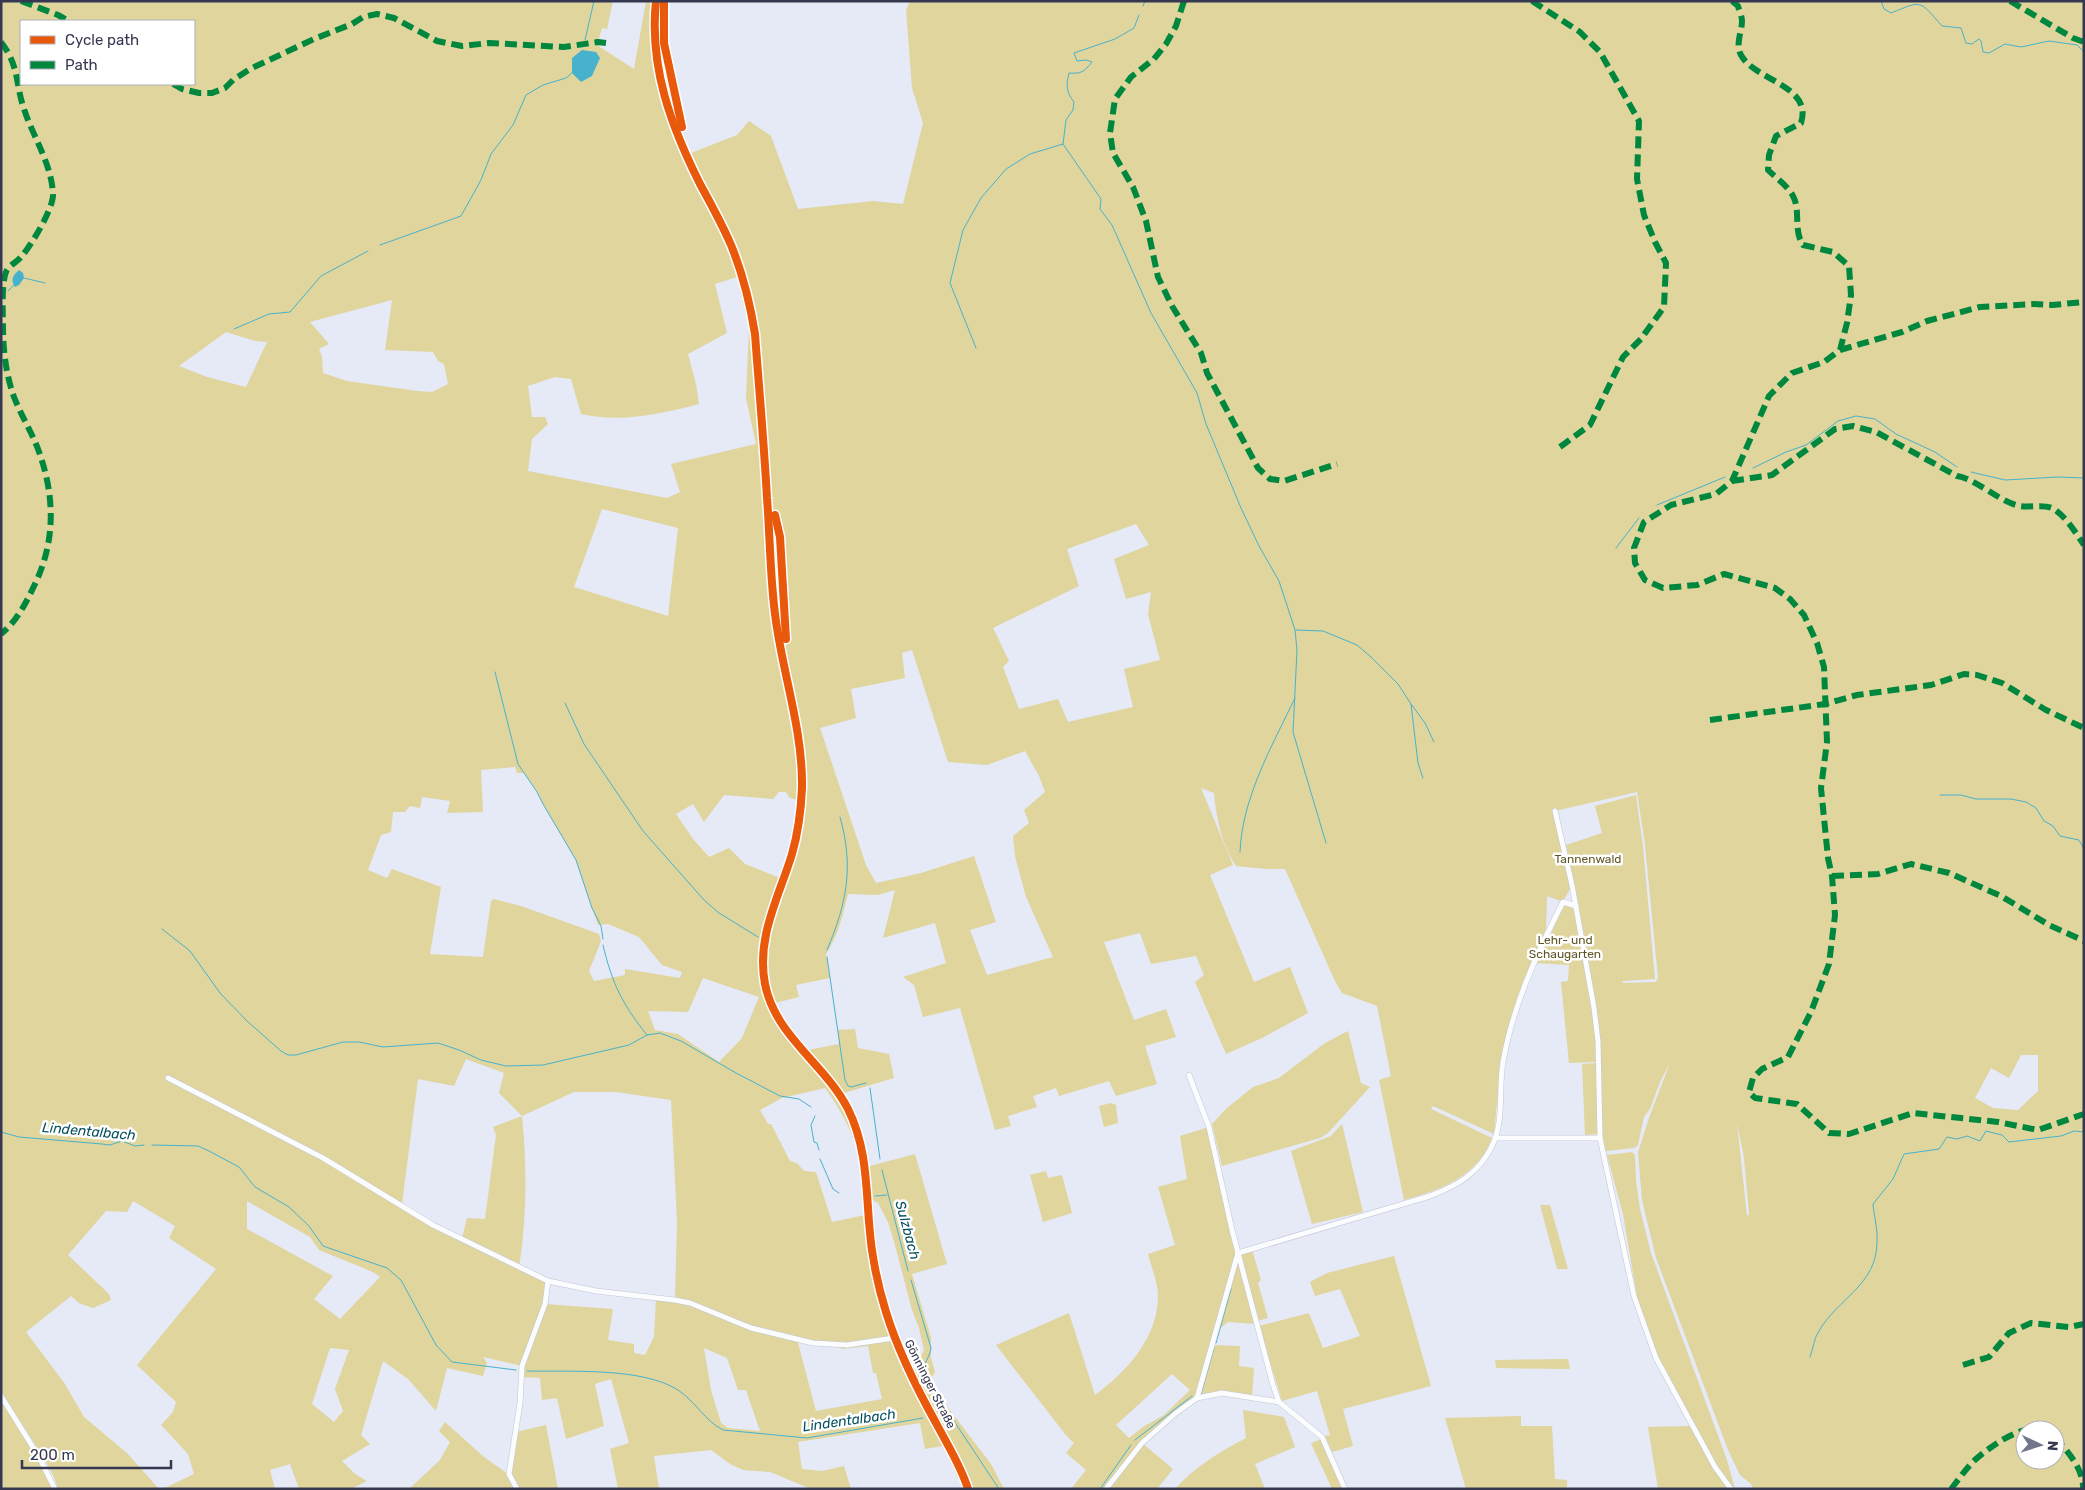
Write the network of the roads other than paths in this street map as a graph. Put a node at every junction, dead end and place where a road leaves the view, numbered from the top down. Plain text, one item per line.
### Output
1 (656, 1) edge
2 (1555, 811) dead end
3 (1576, 906) junction
4 (1189, 1075) dead end
5 (168, 1078) dead end
6 (1496, 1138) junction
7 (1600, 1138) junction
8 (1238, 1253) junction
9 (548, 1281) junction
10 (894, 1338) junction
11 (1, 1396) edge
12 (1197, 1398) junction
13 (1279, 1402) junction
14 (55, 1489) edge
15 (517, 1489) edge
16 (968, 1489) edge
17 (1106, 1489) edge
18 (1345, 1489) edge
19 (1731, 1489) edge

1 - 10 street, Gönninger Straße
2 - 3 street
3 - 6 street
3 - 7 street
4 - 8 street
5 - 9 street
6 - 7 street
6 - 8 street
7 - 19 street
8 - 12 street
8 - 13 street
9 - 10 street
9 - 15 street
10 - 16 street, Gönninger Straße
11 - 14 street
12 - 13 street
12 - 17 street
13 - 18 street

